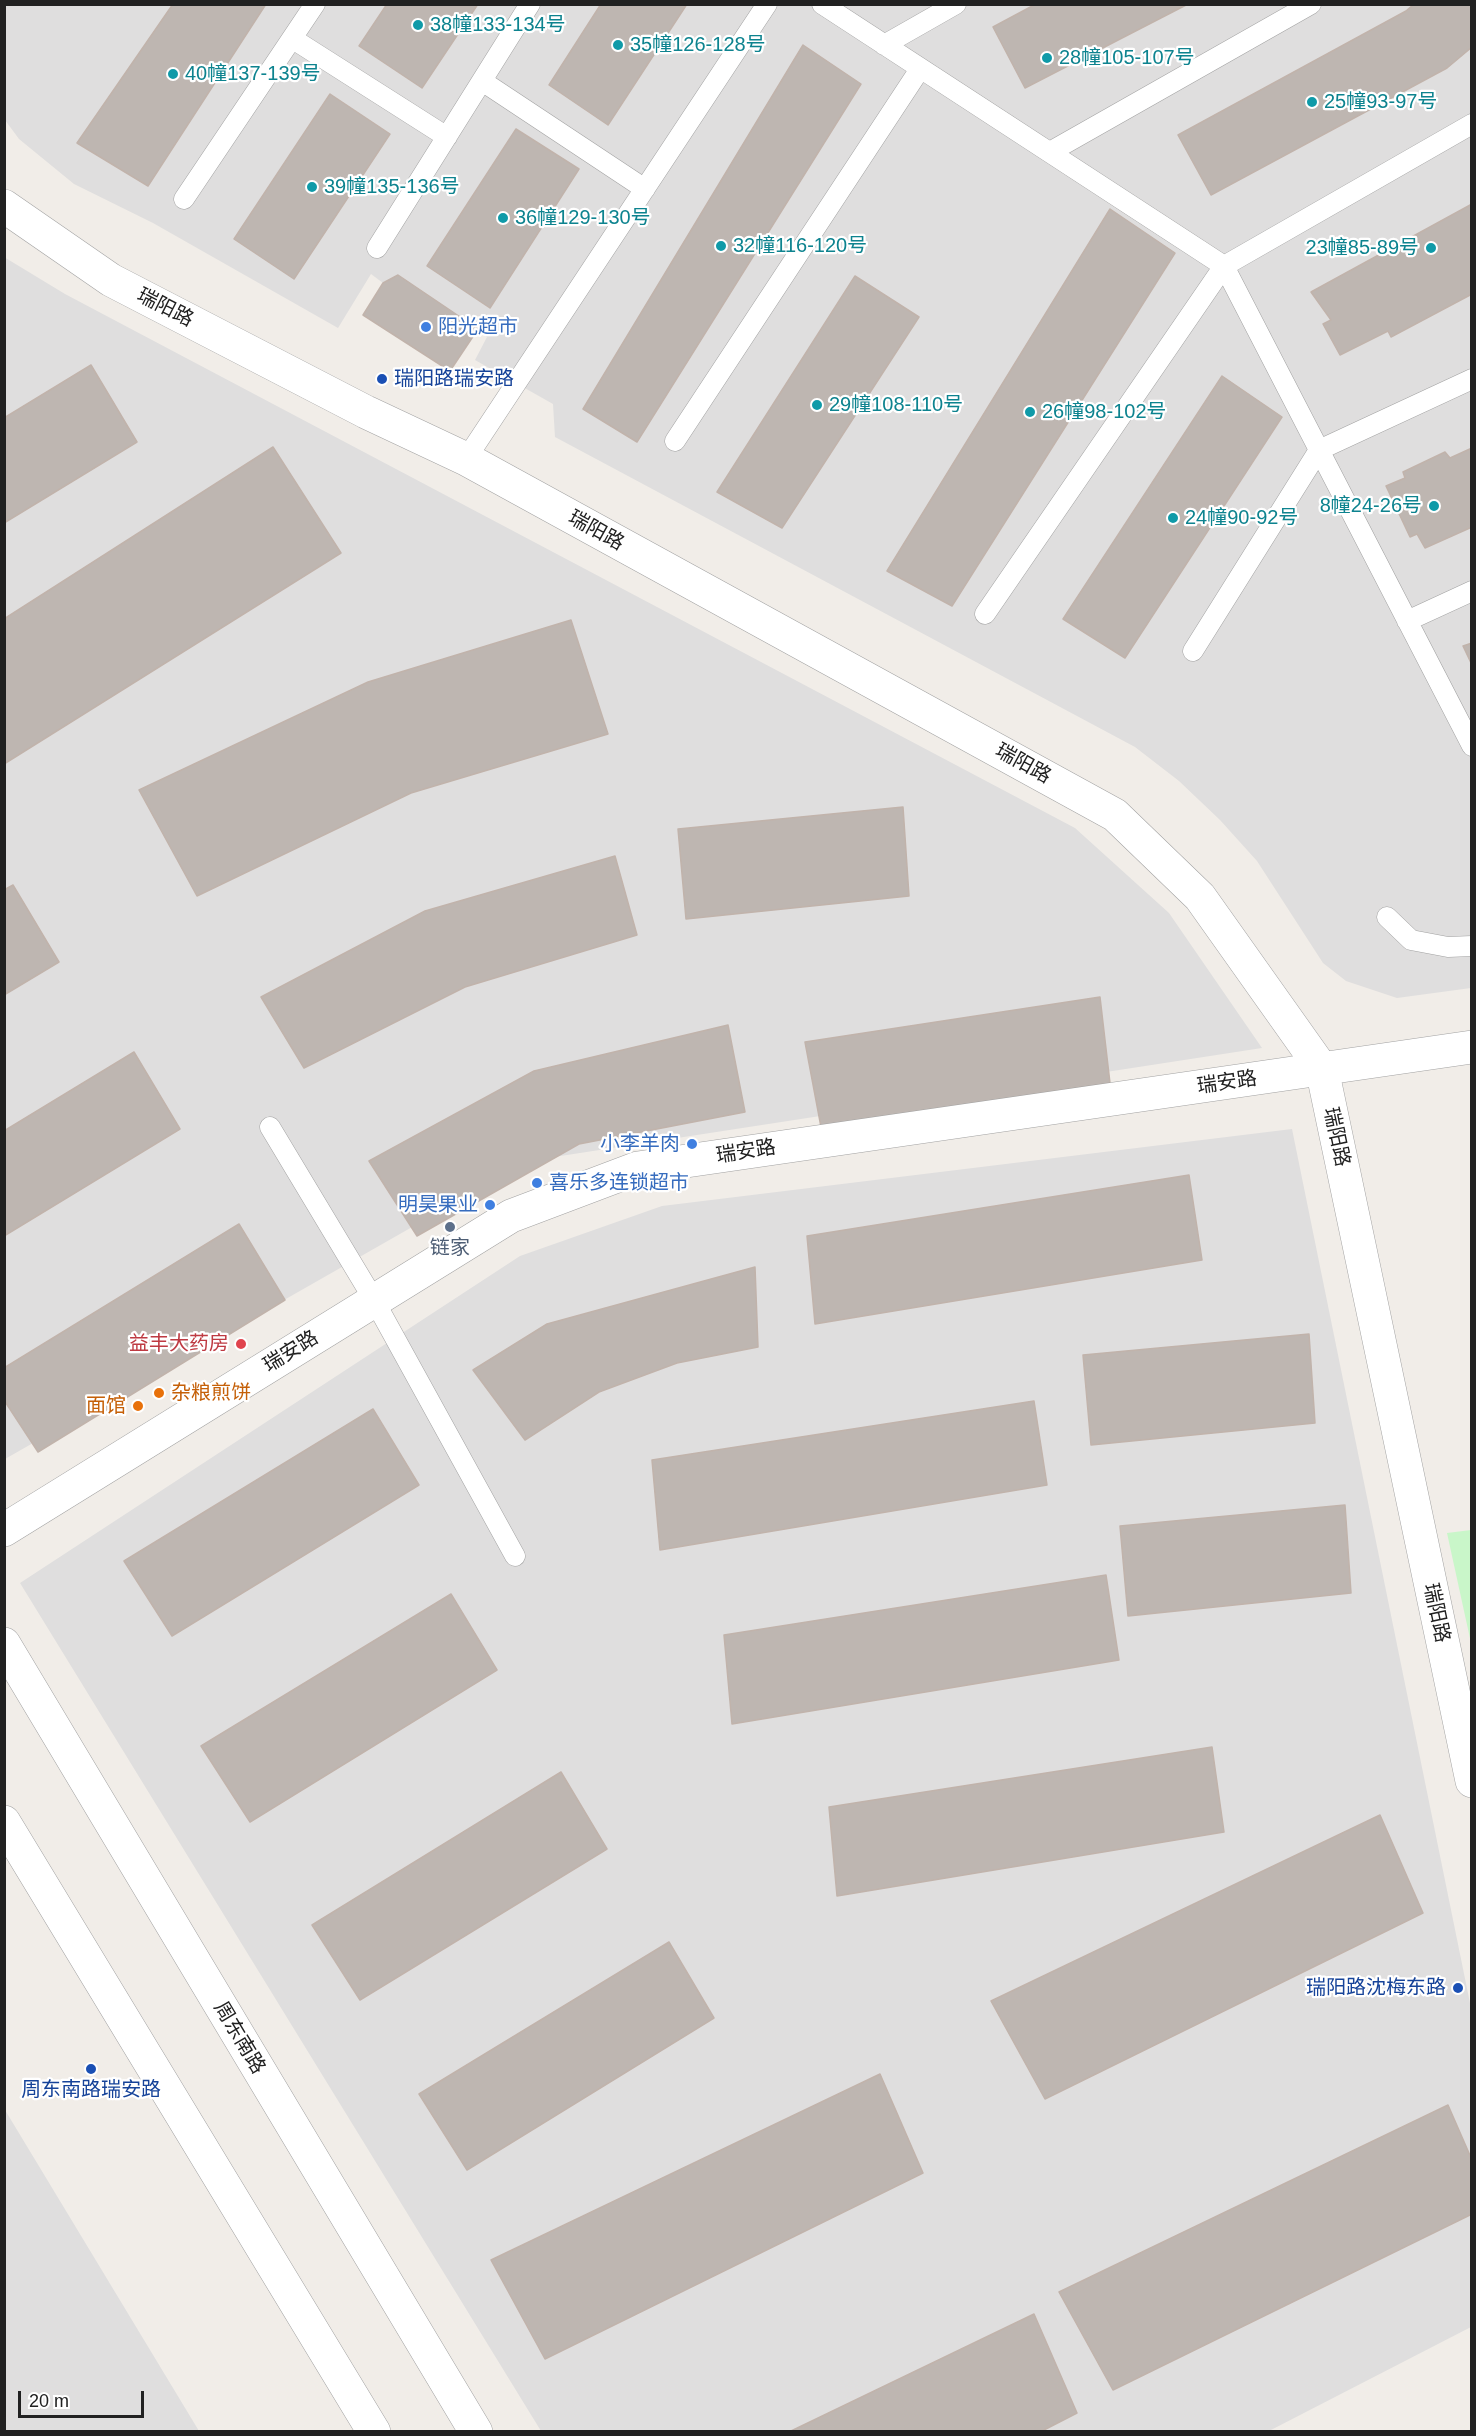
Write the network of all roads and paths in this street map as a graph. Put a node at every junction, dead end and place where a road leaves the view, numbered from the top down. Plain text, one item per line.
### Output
1 (315, 4) edge
2 (530, 4) edge
3 (767, 4) edge
4 (822, 4) edge
5 (956, 4) edge
6 (1311, 4) edge
7 (293, 39) junction
8 (884, 45) junction
9 (920, 69) junction
10 (482, 81) junction
11 (1472, 124) edge
12 (447, 137) junction
13 (1050, 152) junction
14 (645, 189) junction
15 (184, 199) dead end
16 (4, 206) edge
17 (377, 248) dead end
18 (1224, 266) junction
19 (1472, 379) edge
20 (675, 441) dead end
21 (1319, 450) junction
22 (466, 459) junction
23 (1472, 591) edge
24 (985, 614) dead end
25 (1407, 621) junction
26 (1193, 651) dead end
27 (1472, 746) edge
28 (1387, 917) dead end
29 (1472, 946) edge
30 (1472, 1047) edge
31 (1322, 1070) junction
32 (270, 1128) dead end
33 (374, 1300) junction
34 (4, 1530) edge
35 (515, 1556) dead end
36 (4, 1644) edge
37 (1472, 1781) edge
38 (4, 1822) edge
39 (374, 2432) edge
40 (476, 2432) edge

1 - 7 lane
2 - 10 lane
3 - 14 lane
4 - 8 lane
5 - 8 lane
6 - 13 lane
7 - 12 lane
7 - 15 lane
8 - 9 lane
9 - 13 lane
9 - 20 lane
10 - 12 lane
10 - 14 lane
11 - 18 lane
12 - 17 lane
13 - 18 lane
14 - 22 lane
16 - 22 street, 瑞阳路
18 - 21 lane
18 - 24 lane
19 - 21 lane
21 - 25 lane
21 - 26 lane
22 - 31 street, 瑞阳路
23 - 25 lane
25 - 27 lane
28 - 29 lane
30 - 31 street, 瑞安路
31 - 33 street, 瑞安路
31 - 37 street, 瑞阳路
32 - 33 lane
33 - 34 street, 瑞安路
33 - 35 lane
36 - 40 street, 周东南路
38 - 39 street

